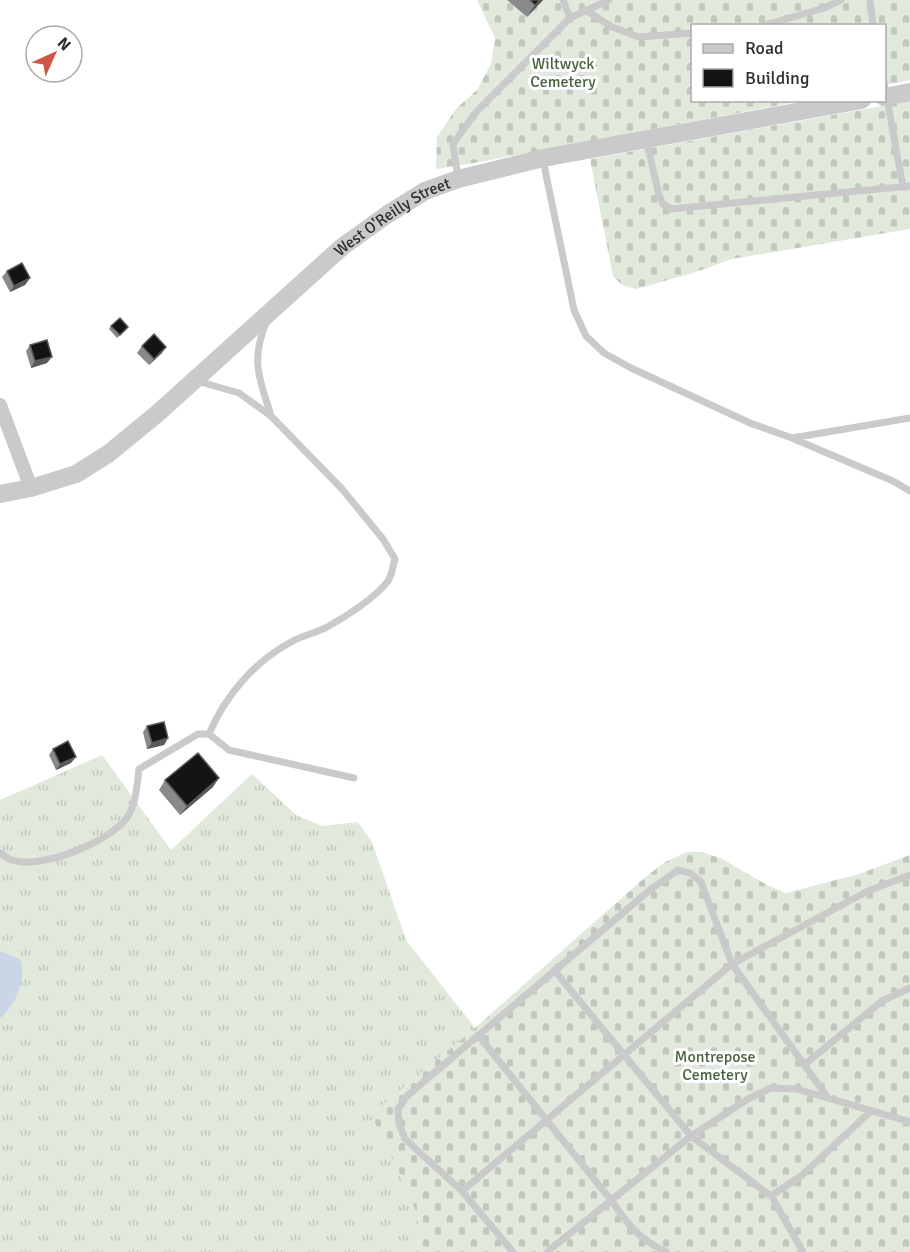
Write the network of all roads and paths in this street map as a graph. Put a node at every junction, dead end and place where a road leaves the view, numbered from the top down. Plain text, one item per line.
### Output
1 (563, 0) edge
2 (609, 0) edge
3 (841, 0) edge
4 (870, 0) edge
5 (587, 11) junction
6 (570, 18) junction
7 (769, 24) edge
8 (873, 24) edge
9 (691, 33) edge
10 (886, 91) edge
11 (910, 92) edge
12 (851, 102) edge
13 (646, 139) junction
14 (543, 158) junction
15 (458, 179) junction
16 (907, 186) edge
17 (272, 310) junction
18 (194, 380) junction
19 (0, 405) edge
20 (271, 416) junction
21 (910, 418) edge
22 (792, 438) junction
23 (31, 488) junction
24 (910, 491) edge
25 (0, 494) edge
26 (209, 734) junction
27 (354, 778) dead end
28 (0, 853) edge
29 (910, 875) edge
30 (732, 964) junction
31 (554, 970) junction
32 (910, 988) edge
33 (478, 1035) junction
34 (624, 1055) junction
35 (804, 1065) junction
36 (828, 1098) junction
37 (871, 1111) junction
38 (546, 1120) junction
39 (910, 1122) edge
40 (691, 1136) junction
41 (462, 1191) junction
42 (771, 1196) junction
43 (611, 1200) junction
44 (513, 1252) edge
45 (547, 1252) edge
46 (666, 1252) edge
47 (803, 1252) edge

1 - 6 lane
2 - 5 lane
3 - 7 lane
4 - 8 lane
5 - 6 lane
5 - 9 lane
6 - 15 lane
10 - 11 street
10 - 16 lane
12 - 13 street, West O'Reilly Street
13 - 14 street, West O'Reilly Street
13 - 16 lane
14 - 15 street, West O'Reilly Street
14 - 22 lane
15 - 17 street, West O'Reilly Street
17 - 18 street, West O'Reilly Street
17 - 20 lane
18 - 20 lane
18 - 23 street, West O'Reilly Street
19 - 23 street
20 - 26 lane
21 - 22 lane
22 - 24 lane
23 - 25 street, West O'Reilly Street
26 - 27 lane
26 - 28 lane
29 - 30 lane
30 - 31 lane
30 - 34 lane
30 - 35 lane
31 - 33 lane
31 - 34 lane
32 - 35 lane
33 - 38 lane
33 - 41 lane
34 - 38 lane
34 - 40 lane
35 - 36 lane
36 - 37 lane
36 - 40 lane
37 - 39 lane
37 - 42 lane
38 - 41 lane
38 - 43 lane
40 - 42 lane
40 - 43 lane
41 - 44 lane
42 - 47 lane
43 - 45 lane
43 - 46 lane

